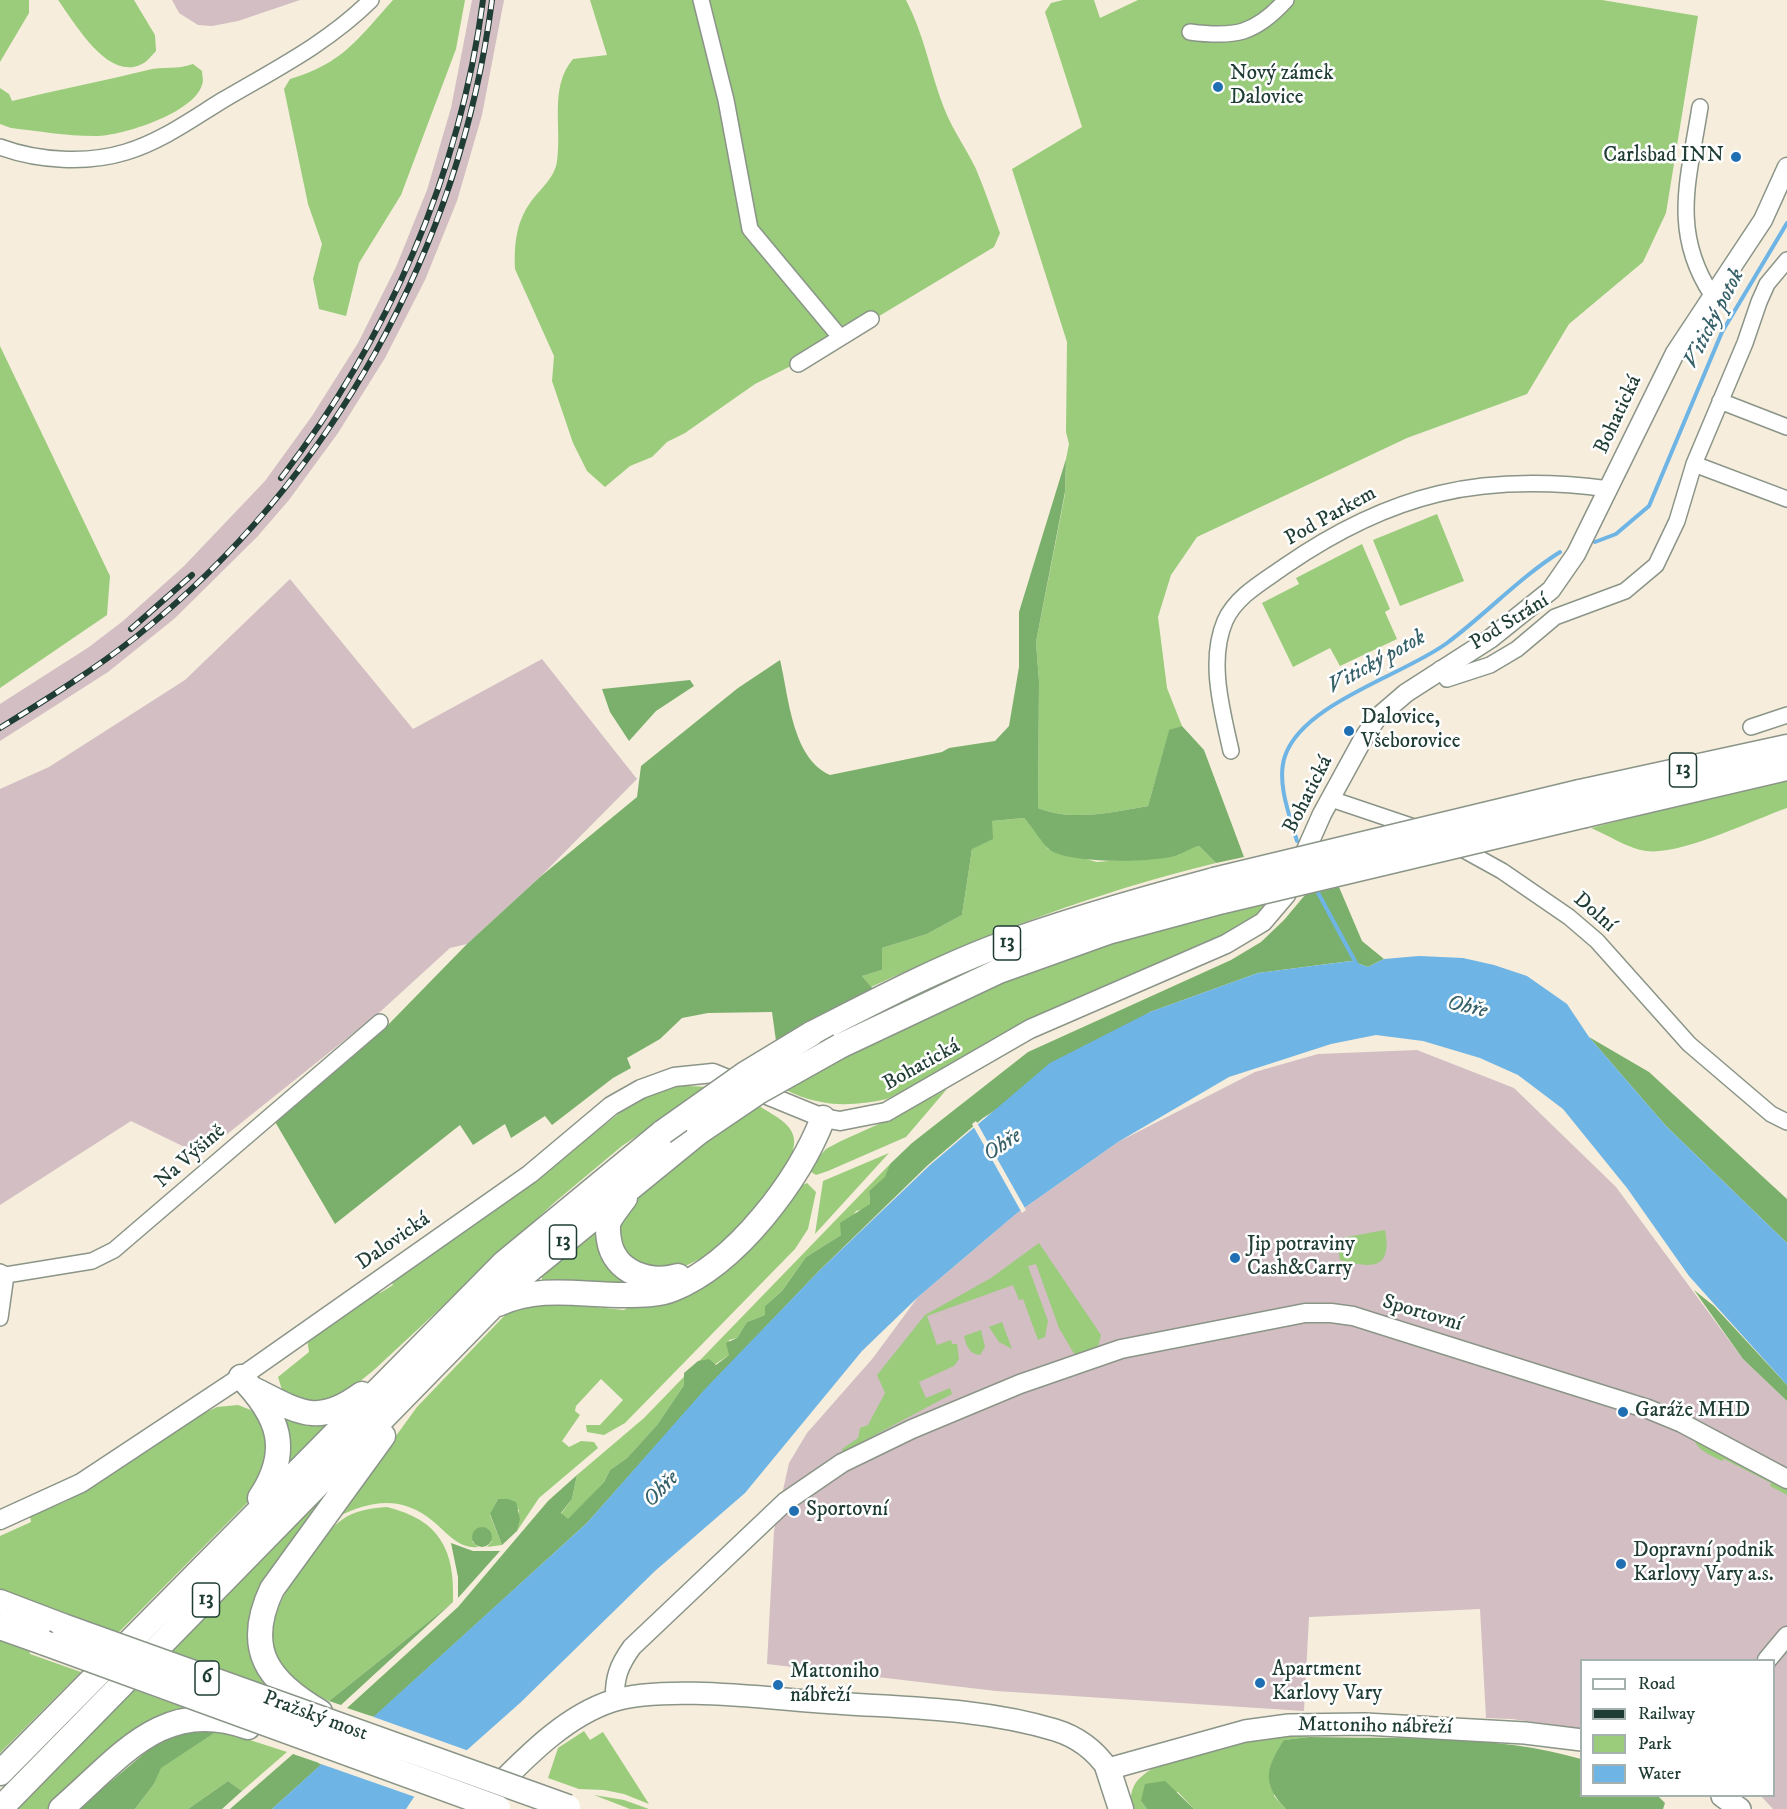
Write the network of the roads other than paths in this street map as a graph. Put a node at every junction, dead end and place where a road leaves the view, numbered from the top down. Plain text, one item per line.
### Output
1 (371, 0) edge
2 (701, 0) edge
3 (1286, 0) edge
4 (1190, 32) dead end
5 (1700, 107) dead end
6 (0, 147) edge
7 (1787, 167) edge
8 (1787, 260) edge
9 (1712, 296) junction
10 (871, 319) dead end
11 (840, 337) junction
12 (798, 364) dead end
13 (1720, 401) junction
14 (1787, 427) edge
15 (1694, 464) junction
16 (1609, 489) junction
17 (1787, 500) edge
18 (1443, 674) junction
19 (1787, 716) edge
20 (1751, 727) dead end
21 (1787, 747) edge
22 (1231, 751) dead end
23 (1787, 768) edge
24 (1331, 799) junction
25 (1583, 803) junction
26 (1218, 890) junction
27 (380, 1022) dead end
28 (823, 1118) junction
29 (1787, 1122) edge
30 (636, 1182) junction
31 (724, 1255) junction
32 (3, 1273) edge
33 (493, 1306) junction
34 (0, 1318) edge
35 (405, 1362) junction
36 (248, 1383) junction
37 (412, 1391) junction
38 (1787, 1479) edge
39 (0, 1520) edge
40 (231, 1538) junction
41 (0, 1602) edge
42 (0, 1607) edge
43 (63, 1626) junction
44 (0, 1627) edge
45 (1787, 1636) edge
46 (1768, 1659) edge
47 (615, 1700) junction
48 (352, 1730) junction
49 (33, 1739) junction
50 (1580, 1740) edge
51 (326, 1744) junction
52 (0, 1766) edge
53 (0, 1773) edge
54 (1111, 1776) junction
55 (1723, 1797) edge
56 (570, 1808) edge
57 (0, 1809) edge
58 (62, 1809) edge
59 (474, 1809) edge
60 (500, 1809) edge
61 (1108, 1809) edge
62 (1120, 1809) edge
63 (1740, 1809) edge

1 - 6 street
2 - 11 street
3 - 4 street
5 - 9 street
7 - 9 street, Bohatická
8 - 13 street, Pod Strání
9 - 16 street, Bohatická
10 - 11 street
11 - 12 street
13 - 14 street
13 - 15 street, Pod Strání
15 - 17 street
15 - 18 street, Pod Strání
16 - 18 street, Bohatická
16 - 22 street, Pod Parkem
18 - 24 street, Bohatická
19 - 20 street
21 - 25 highway, 13
23 - 25 highway, 13
24 - 28 street, Bohatická
24 - 29 street, Dolní
25 - 26 highway, 13, bridge
26 - 30 highway, 13, bridge
26 - 35 highway, 13, bridge
27 - 32 street, Na Výšině
28 - 31 highway
28 - 36 street, Dalovická
30 - 31 highway
30 - 33 highway, 13
31 - 33 highway
32 - 34 street, Na Výšině
33 - 37 highway, 13
35 - 36 highway
35 - 40 highway, 13
36 - 39 street, Dalovická
36 - 40 highway
37 - 48 highway, bridge
37 - 57 highway, 13
38 - 47 street, Sportovní
40 - 49 highway, 13
41 - 43 highway
42 - 43 highway, 6
43 - 48 highway, Pražský most / 6, bridge
44 - 51 highway, Pražský most / 6, bridge
45 - 46 street
47 - 54 main road
47 - 59 main road
48 - 56 highway, Pražský most / 6, bridge
49 - 52 highway
49 - 53 highway, 13
50 - 54 main road, Mattoniho nábřeží
51 - 58 highway, 6, bridge
51 - 60 highway, Pražský most / 6, bridge
54 - 61 highway
54 - 62 highway
55 - 63 main road

